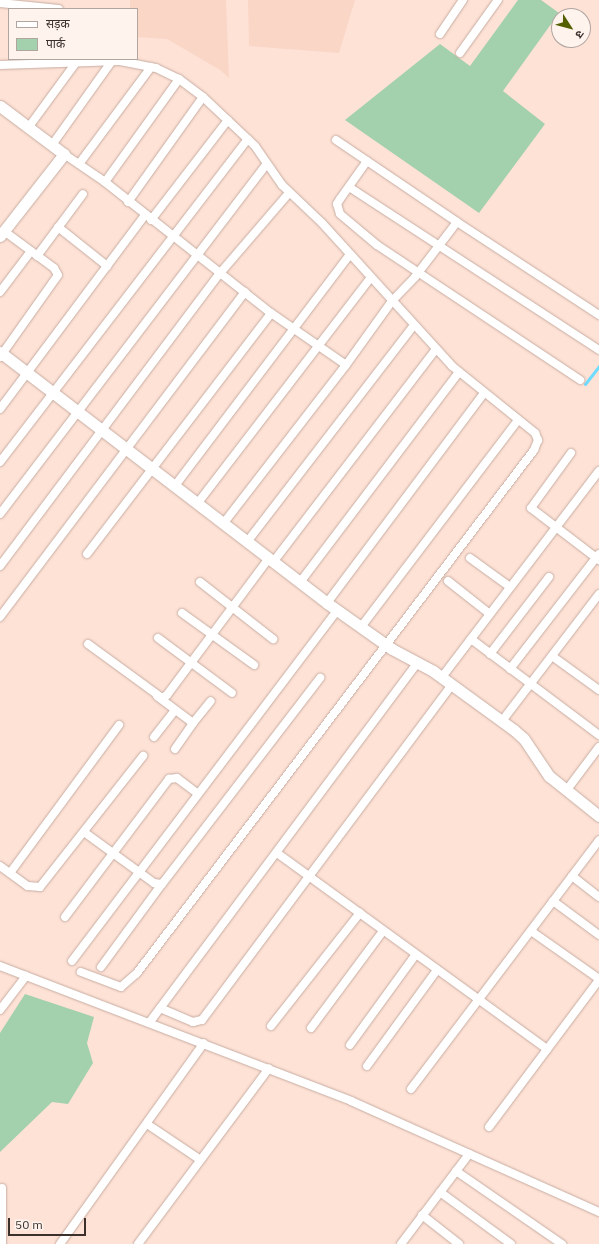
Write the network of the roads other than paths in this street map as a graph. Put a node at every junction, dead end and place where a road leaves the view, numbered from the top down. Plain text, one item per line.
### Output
1 (463, 0) edge
2 (498, 0) edge
3 (0, 3) edge
4 (49, 8) edge
5 (440, 34) dead end
6 (460, 53) dead end
7 (112, 61) junction
8 (77, 62) junction
9 (0, 65) edge
10 (151, 67) junction
11 (179, 79) junction
12 (203, 98) junction
13 (0, 106) edge
14 (228, 120) junction
15 (28, 128) junction
16 (248, 139) junction
17 (336, 140) dead end
18 (52, 145) junction
19 (64, 154) junction
20 (367, 161) junction
21 (79, 164) junction
22 (267, 164) junction
23 (105, 182) junction
24 (349, 187) junction
25 (289, 193) junction
26 (83, 194) dead end
27 (128, 202) junction
28 (148, 218) junction
29 (457, 222) junction
30 (58, 227) junction
31 (2, 234) edge
32 (172, 236) junction
33 (438, 247) junction
34 (34, 253) junction
35 (350, 254) junction
36 (198, 256) junction
37 (107, 266) junction
38 (221, 272) junction
39 (419, 272) junction
40 (371, 277) junction
41 (0, 292) edge
42 (245, 292) junction
43 (394, 299) junction
44 (271, 313) junction
45 (599, 315) edge
46 (414, 325) junction
47 (293, 329) junction
48 (319, 346) junction
49 (436, 349) junction
50 (599, 350) edge
51 (1, 354) edge
52 (346, 365) junction
53 (27, 372) junction
54 (459, 372) junction
55 (580, 380) dead end
56 (53, 392) junction
57 (484, 393) junction
58 (0, 409) edge
59 (77, 410) junction
60 (518, 420) junction
61 (102, 428) junction
62 (127, 449) junction
63 (571, 453) dead end
64 (0, 462) edge
65 (151, 468) junction
66 (599, 471) edge
67 (174, 487) junction
68 (197, 504) junction
69 (0, 514) edge
70 (223, 524) junction
71 (555, 528) junction
72 (247, 542) junction
73 (87, 554) dead end
74 (598, 557) edge
75 (470, 558) dead end
76 (271, 560) junction
77 (0, 566) edge
78 (549, 577) dead end
79 (301, 581) junction
80 (448, 581) dead end
81 (200, 582) dead end
82 (510, 587) junction
83 (599, 594) edge
84 (328, 603) junction
85 (232, 607) junction
86 (337, 610) junction
87 (182, 613) dead end
88 (490, 614) junction
89 (0, 617) edge
90 (361, 627) junction
91 (211, 636) junction
92 (158, 638) dead end
93 (273, 639) dead end
94 (471, 639) junction
95 (88, 644) dead end
96 (388, 646) junction
97 (490, 654) junction
98 (552, 656) junction
99 (418, 662) junction
100 (191, 663) junction
101 (254, 665) dead end
102 (510, 669) junction
103 (442, 677) junction
104 (320, 678) dead end
105 (452, 685) junction
106 (530, 685) junction
107 (599, 690) edge
108 (232, 693) dead end
109 (156, 696) junction
110 (211, 701) dead end
111 (175, 710) junction
112 (502, 721) junction
113 (193, 724) junction
114 (119, 725) dead end
115 (599, 735) edge
116 (154, 737) dead end
117 (599, 747) edge
118 (175, 748) dead end
119 (143, 756) dead end
120 (566, 791) junction
121 (198, 794) junction
122 (599, 816) edge
123 (84, 832) junction
124 (599, 840) edge
125 (113, 853) junction
126 (277, 853) junction
127 (0, 866) edge
128 (139, 872) junction
129 (10, 873) junction
130 (572, 876) junction
131 (310, 877) junction
132 (162, 884) junction
133 (599, 897) edge
134 (553, 901) junction
135 (360, 914) junction
136 (65, 917) dead end
137 (383, 931) junction
138 (531, 931) junction
139 (599, 935) edge
140 (416, 954) junction
141 (72, 961) dead end
142 (0, 966) edge
143 (102, 967) dead end
144 (437, 970) junction
145 (81, 972) dead end
146 (26, 976) junction
147 (599, 979) edge
148 (479, 1000) junction
149 (0, 1010) edge
150 (155, 1015) junction
151 (271, 1026) dead end
152 (311, 1028) dead end
153 (204, 1043) junction
154 (350, 1045) dead end
155 (547, 1049) junction
156 (367, 1066) dead end
157 (269, 1068) junction
158 (411, 1089) dead end
159 (148, 1124) junction
160 (490, 1126) dead end
161 (469, 1154) junction
162 (199, 1159) junction
163 (456, 1171) junction
164 (2, 1188) dead end
165 (440, 1192) junction
166 (599, 1212) edge
167 (422, 1216) junction
168 (2, 1244) edge
169 (60, 1244) edge
170 (138, 1244) edge
171 (401, 1244) edge
172 (459, 1244) edge
173 (511, 1244) edge
174 (562, 1244) edge

1 - 5 street
2 - 6 street
3 - 4 street
7 - 8 street
7 - 10 street
7 - 18 street
8 - 9 street
8 - 15 street
10 - 11 street
10 - 21 street
11 - 12 street
11 - 23 street
12 - 14 street
12 - 27 street
13 - 15 street
14 - 16 street
14 - 28 street
15 - 18 street
16 - 22 street
16 - 32 street
17 - 20 street
18 - 19 street
19 - 21 street
19 - 31 street
20 - 24 street
20 - 29 street
21 - 23 street
22 - 25 street
22 - 36 street
23 - 27 street
24 - 33 street
24 - 39 street
25 - 35 street
25 - 38 street
26 - 30 street
27 - 28 street
28 - 32 street
28 - 37 street
29 - 33 street
29 - 45 street
30 - 34 street
30 - 37 street
31 - 34 street
32 - 36 street
32 - 56 street
33 - 39 street
33 - 50 street
34 - 41 street
34 - 51 street
35 - 40 street
35 - 47 street
36 - 38 street
36 - 59 street
37 - 53 street
38 - 42 street
38 - 61 street
39 - 43 street
39 - 55 street
40 - 43 street
40 - 48 street
42 - 44 street
42 - 62 street
43 - 46 street
43 - 52 street
44 - 47 street
44 - 65 street
46 - 49 street
46 - 72 street
47 - 48 street
47 - 67 street
48 - 52 street
48 - 68 street
49 - 54 street
49 - 76 street
51 - 53 street
52 - 70 street
53 - 56 street
53 - 58 street
54 - 57 street
54 - 79 street
56 - 59 street
56 - 64 street
57 - 60 street
57 - 84 street
59 - 61 street
59 - 69 street
60 - 90 street
60 - 96 street
61 - 62 street
61 - 77 street
62 - 65 street
62 - 89 street
63 - 71 street
65 - 67 street
65 - 73 street
66 - 71 street
67 - 68 street
68 - 70 street
70 - 72 street
71 - 74 street
71 - 82 street
72 - 76 street
74 - 102 street
75 - 82 street
76 - 79 street
76 - 85 street
78 - 97 street
79 - 84 street
80 - 88 street
81 - 85 street
82 - 88 street
83 - 98 street
84 - 86 street
85 - 91 street
85 - 93 street
86 - 90 street
86 - 121 street
87 - 91 street
88 - 94 street
90 - 96 street
91 - 100 street
91 - 101 street
92 - 100 street
94 - 97 street
94 - 103 street
95 - 109 street
96 - 99 street
96 - 145 street
97 - 102 street
98 - 106 street
98 - 107 street
99 - 103 street
99 - 126 street
100 - 108 street
100 - 109 street
102 - 106 street
103 - 105 street
104 - 132 street
105 - 112 street
105 - 131 street
106 - 112 street
106 - 115 street
109 - 111 street
110 - 113 street
111 - 113 street
111 - 116 street
112 - 120 street
113 - 118 street
114 - 129 street
117 - 120 street
119 - 123 street
120 - 122 street
121 - 125 street
121 - 128 street
123 - 125 street
123 - 129 street
124 - 130 street
125 - 128 street
125 - 136 street
126 - 131 street
126 - 150 street
127 - 129 street
128 - 132 street
128 - 141 street
130 - 133 street
130 - 134 street
131 - 135 street
131 - 150 street
132 - 143 street
134 - 138 street
134 - 139 street
135 - 137 street
135 - 151 street
137 - 140 street
137 - 152 street
138 - 147 street
138 - 148 street
140 - 144 street
140 - 154 street
142 - 146 street
144 - 148 street
144 - 156 street
146 - 149 street
146 - 150 street
147 - 155 street
148 - 155 street
148 - 158 street
150 - 153 street
153 - 157 street
153 - 159 street
155 - 160 street
157 - 161 street
157 - 162 street
159 - 162 street
159 - 169 street
161 - 163 street
161 - 166 street
162 - 170 street
163 - 165 street
163 - 174 street
164 - 168 street
165 - 167 street
165 - 173 street
167 - 171 street
167 - 172 street

